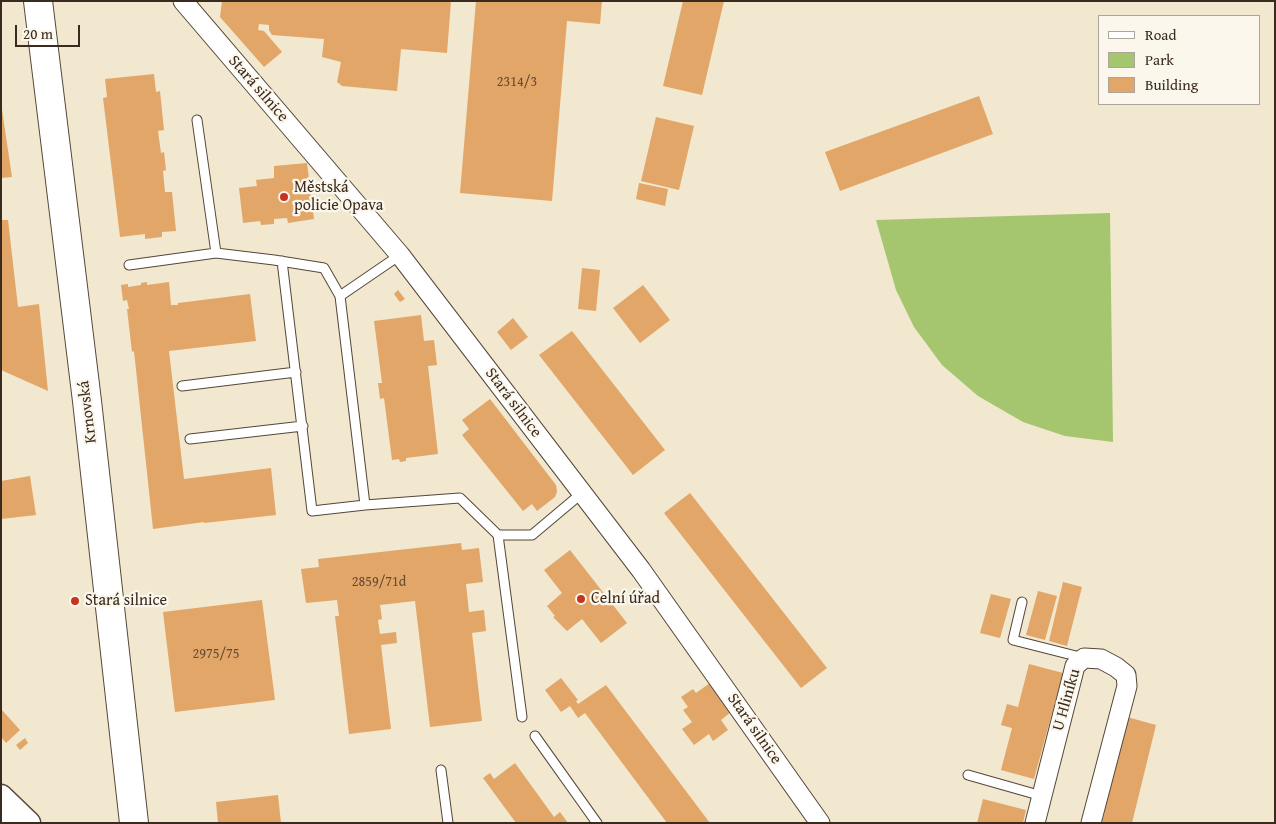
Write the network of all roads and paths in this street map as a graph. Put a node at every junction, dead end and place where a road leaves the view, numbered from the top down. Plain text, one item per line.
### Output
1 (38, 1) edge
2 (183, 1) edge
3 (197, 120) dead end
4 (216, 253) junction
5 (400, 255) junction
6 (282, 261) junction
7 (129, 265) dead end
8 (340, 296) junction
9 (296, 372) junction
10 (182, 386) dead end
11 (302, 426) junction
12 (190, 439) dead end
13 (582, 493) junction
14 (365, 505) junction
15 (498, 535) junction
16 (1022, 602) dead end
17 (1084, 658) junction
18 (522, 717) dead end
19 (535, 736) dead end
20 (441, 770) dead end
21 (968, 775) dead end
22 (1, 796) edge
23 (1042, 796) junction
24 (1, 820) edge
25 (4, 823) edge
26 (29, 823) edge
27 (134, 823) edge
28 (448, 823) edge
29 (597, 823) edge
30 (820, 823) edge
31 (1035, 823) edge
32 (1091, 823) edge

1 - 27 main road, Krnovská
2 - 5 street, Stará silnice
3 - 4 lane
4 - 6 lane
4 - 7 lane
5 - 8 lane
5 - 13 street, Stará silnice
6 - 8 lane
6 - 9 lane
8 - 14 lane
9 - 10 lane
9 - 11 lane
11 - 12 lane
11 - 14 lane
13 - 15 lane
13 - 30 street, Stará silnice
14 - 15 lane
15 - 18 lane
16 - 17 lane
17 - 23 street, U Hliníku
17 - 32 street, U Hliníku
19 - 29 lane
20 - 28 lane
21 - 23 lane
22 - 26 street
23 - 31 street, U Hliníku
24 - 25 street

